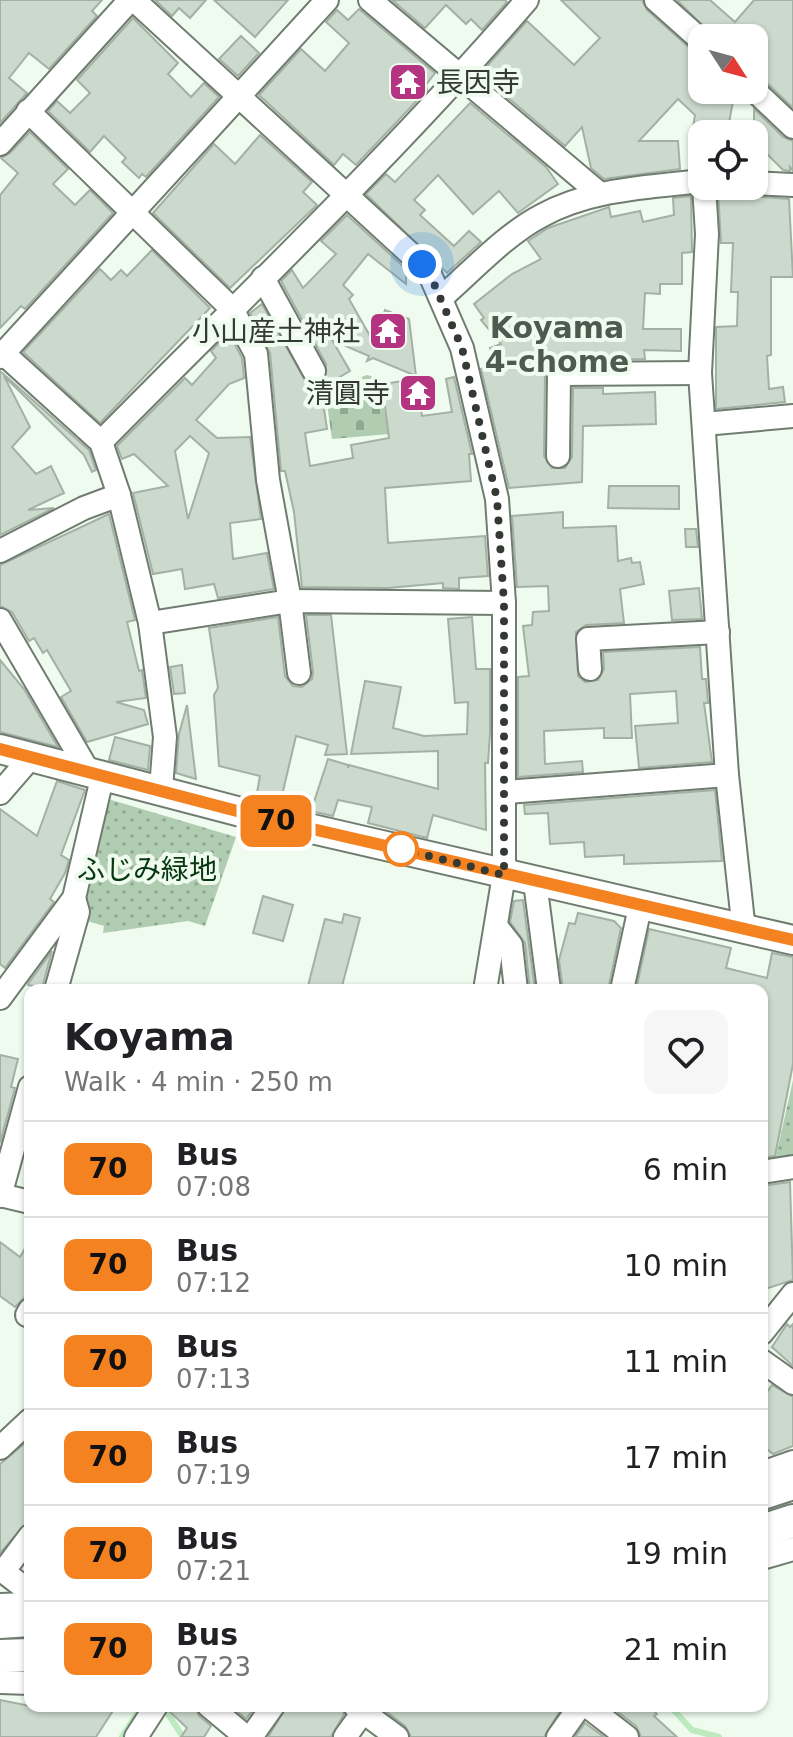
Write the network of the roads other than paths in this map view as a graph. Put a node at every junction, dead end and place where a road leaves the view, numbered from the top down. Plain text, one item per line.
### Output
1 (327, 0) edge
2 (370, 0) edge
3 (527, 0) edge
4 (656, 0) edge
5 (135, 1) edge
6 (688, 29) edge
7 (460, 78) junction
8 (238, 95) junction
9 (768, 103) edge
10 (28, 111) junction
11 (793, 127) edge
12 (0, 144) edge
13 (768, 184) edge
14 (688, 185) edge
15 (793, 185) edge
16 (600, 194) junction
17 (348, 195) junction
18 (704, 200) edge
19 (134, 213) junction
20 (263, 278) junction
21 (441, 298) junction
22 (232, 309) junction
23 (2, 355) edge
24 (314, 371) dead end
25 (700, 373) junction
26 (793, 416) edge
27 (704, 424) junction
28 (101, 442) junction
29 (558, 456) dead end
30 (119, 495) junction
31 (0, 551) edge
32 (290, 601) junction
33 (504, 603) junction
34 (0, 620) edge
35 (150, 623) junction
36 (718, 632) junction
37 (590, 669) dead end
38 (299, 673) dead end
39 (0, 749) edge
40 (32, 756) junction
41 (95, 771) junction
42 (727, 775) junction
43 (161, 789) junction
44 (506, 792) junction
45 (0, 793) edge
46 (504, 875) junction
47 (535, 882) junction
48 (74, 898) junction
49 (640, 907) junction
50 (496, 926) junction
51 (744, 931) junction
52 (793, 940) edge
53 (58, 984) edge
54 (486, 984) edge
55 (515, 984) edge
56 (548, 984) edge
57 (623, 984) edge
58 (0, 998) edge
59 (24, 1109) edge
60 (793, 1167) edge
61 (768, 1171) edge
62 (0, 1195) edge
63 (24, 1201) edge
64 (793, 1294) edge
65 (768, 1325) edge
66 (768, 1372) edge
67 (793, 1383) edge
68 (24, 1426) edge
69 (0, 1448) edge
70 (793, 1462) edge
71 (768, 1471) edge
72 (793, 1483) edge
73 (768, 1491) edge
74 (793, 1521) edge
75 (768, 1529) edge
76 (24, 1543) edge
77 (793, 1549) edge
78 (768, 1556) edge
79 (2, 1570) edge
80 (24, 1587) edge
81 (24, 1604) edge
82 (0, 1605) edge
83 (24, 1620) edge
84 (0, 1622) edge
85 (24, 1655) edge
86 (0, 1656) edge
87 (0, 1682) edge
88 (24, 1683) edge
89 (153, 1712) edge
90 (217, 1712) edge
91 (268, 1712) edge
92 (358, 1712) edge
93 (363, 1712) edge
94 (576, 1712) edge
95 (595, 1712) edge
96 (136, 1737) edge
97 (248, 1737) edge
98 (345, 1737) edge
99 (397, 1737) edge
100 (558, 1737) edge
101 (627, 1737) edge

1 - 8 street
2 - 7 street
3 - 7 street
4 - 6 street
5 - 8 street
5 - 10 street
7 - 16 street
7 - 17 street
8 - 17 street
8 - 19 street
9 - 11 street
10 - 12 street
10 - 19 street
13 - 15 street
14 - 16 street
16 - 21 street
17 - 20 street
17 - 21 street
18 - 25 street
19 - 22 street
19 - 23 street
20 - 22 street
20 - 24 street
21 - 33 street
22 - 28 street
22 - 32 street
23 - 28 street
25 - 27 street
25 - 29 street
26 - 27 street
27 - 36 street
28 - 30 street
30 - 31 street
30 - 35 street
32 - 33 street
32 - 35 street
32 - 38 street
33 - 44 street
34 - 41 street
35 - 43 street
36 - 37 street
36 - 42 street
39 - 40 main road
40 - 41 main road
40 - 45 street
41 - 43 main road
41 - 48 street
42 - 44 street
42 - 51 street
43 - 46 main road
44 - 46 street
46 - 47 main road
46 - 50 street
47 - 49 main road
47 - 56 street
48 - 53 street
48 - 58 street
49 - 51 main road
49 - 57 street
50 - 54 street
50 - 55 street
51 - 52 main road
59 - 62 street
60 - 61 street
62 - 63 street
64 - 65 street
66 - 67 street
68 - 69 street
70 - 71 street
72 - 73 highway
74 - 75 highway
76 - 79 street
77 - 78 street
79 - 80 street
81 - 82 street
83 - 84 highway
85 - 86 highway
87 - 88 street
89 - 96 street
90 - 97 street
91 - 97 street
92 - 98 street
93 - 99 street
94 - 100 street
95 - 101 street

